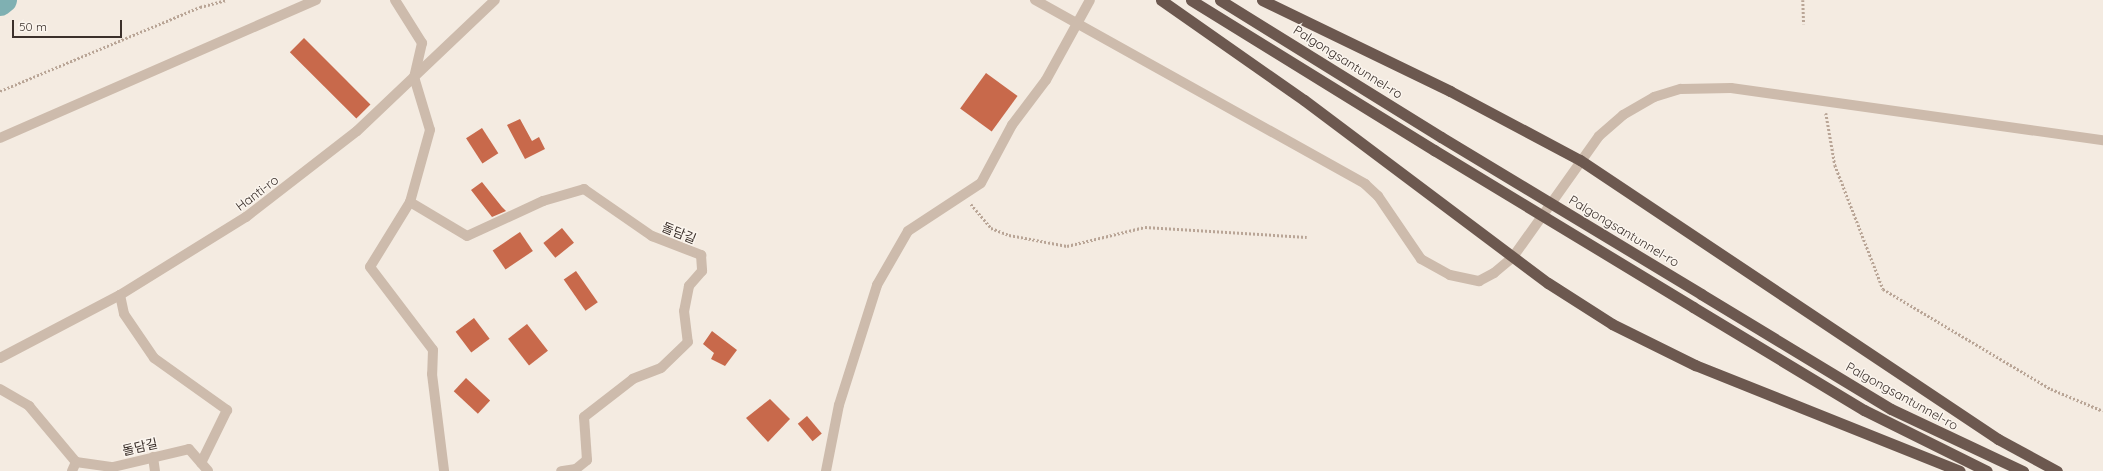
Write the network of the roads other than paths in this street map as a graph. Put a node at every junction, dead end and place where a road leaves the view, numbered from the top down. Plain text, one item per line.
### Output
1 (316, 0) edge
2 (395, 0) edge
3 (495, 0) edge
4 (1035, 0) edge
5 (1090, 0) edge
6 (1161, 0) edge
7 (1191, 0) edge
8 (1220, 0) edge
9 (1262, 0) edge
10 (1078, 23) junction
11 (414, 77) junction
12 (0, 138) edge
13 (2103, 140) edge
14 (1580, 160) junction
15 (410, 202) junction
16 (1513, 257) junction
17 (120, 295) junction
18 (0, 358) edge
19 (0, 389) edge
20 (153, 457) junction
21 (201, 463) junction
22 (74, 467) edge
23 (155, 471) edge
24 (208, 471) edge
25 (444, 471) edge
26 (560, 471) edge
27 (826, 471) edge
28 (1960, 471) edge
29 (1987, 471) edge
30 (2023, 471) edge
31 (2057, 471) edge

1 - 12 street
2 - 11 street
3 - 11 street, Hanti-ro
4 - 10 street
5 - 10 street
6 - 16 highway
7 - 29 highway, bridge
8 - 30 highway, Palgongsantunnel-ro, bridge
9 - 14 highway
10 - 16 street
10 - 27 street
11 - 15 street
11 - 17 street, Hanti-ro
13 - 14 street
14 - 16 street
14 - 31 highway
15 - 25 street
15 - 26 street, 돌담길
16 - 28 highway
17 - 18 street, Hanti-ro
17 - 21 street
19 - 22 street
20 - 21 street, 돌담길
20 - 22 street, 돌담길
20 - 23 street
21 - 24 street, 돌담길

